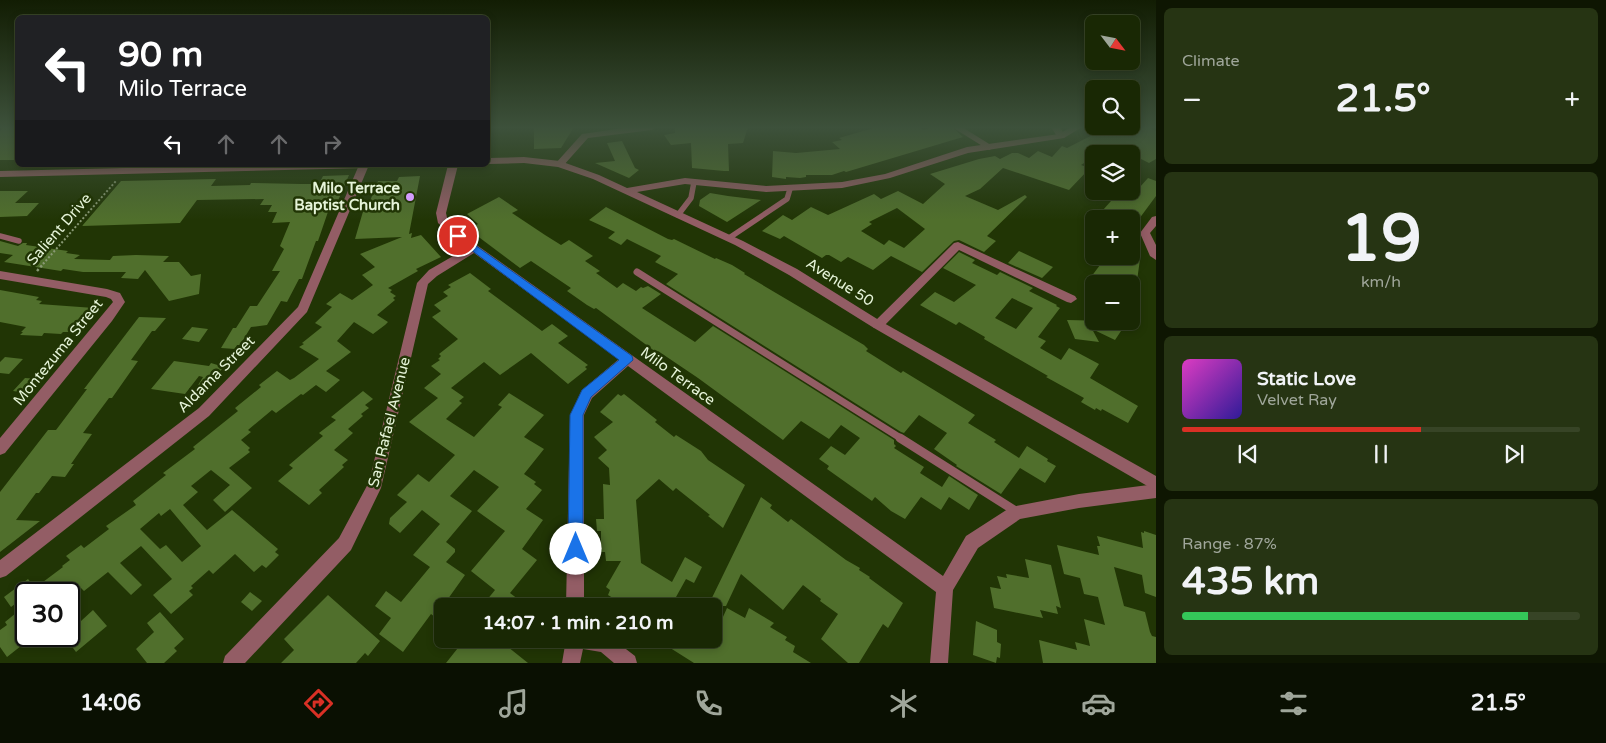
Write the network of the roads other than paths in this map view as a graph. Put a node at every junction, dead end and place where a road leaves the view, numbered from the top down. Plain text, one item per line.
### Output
1 (565, 158) edge
2 (941, 158) edge
3 (490, 161) edge
4 (560, 164) junction
5 (183, 167) edge
6 (364, 167) edge
7 (452, 167) edge
8 (0, 174) edge
9 (694, 182) junction
10 (790, 189) junction
11 (626, 191) junction
12 (678, 214) junction
13 (1156, 219) edge
14 (0, 236) edge
15 (729, 238) junction
16 (19, 241) dead end
17 (474, 248) junction
18 (1156, 256) edge
19 (637, 272) dead end
20 (0, 275) edge
21 (1072, 299) dead end
22 (878, 325) junction
23 (628, 360) junction
24 (0, 450) edge
25 (1156, 484) edge
26 (1156, 491) edge
27 (1017, 512) junction
28 (0, 570) edge
29 (945, 588) junction
30 (575, 598) edge
31 (575, 648) edge
32 (609, 648) edge
33 (232, 663) edge
34 (571, 663) edge
35 (628, 663) edge
36 (939, 663) edge

1 - 4 street
2 - 10 street
3 - 4 street, Avenue 50
4 - 11 street, Avenue 50
5 - 8 street
6 - 28 street, Aldama Street
7 - 17 street, Milo Terrace
9 - 10 street
9 - 11 street
9 - 12 lane
10 - 15 lane
11 - 12 street, Avenue 50
12 - 15 street, Avenue 50
13 - 18 street
14 - 16 lane
15 - 22 street, Avenue 50
17 - 23 street, Milo Terrace
17 - 33 street, San Rafael Avenue
19 - 27 lane
20 - 24 street, Montezuma Street
21 - 22 street
22 - 25 street, Avenue 50
23 - 29 street, Milo Terrace
23 - 30 street
26 - 27 street
27 - 29 street
29 - 36 street
31 - 34 street
32 - 35 street

